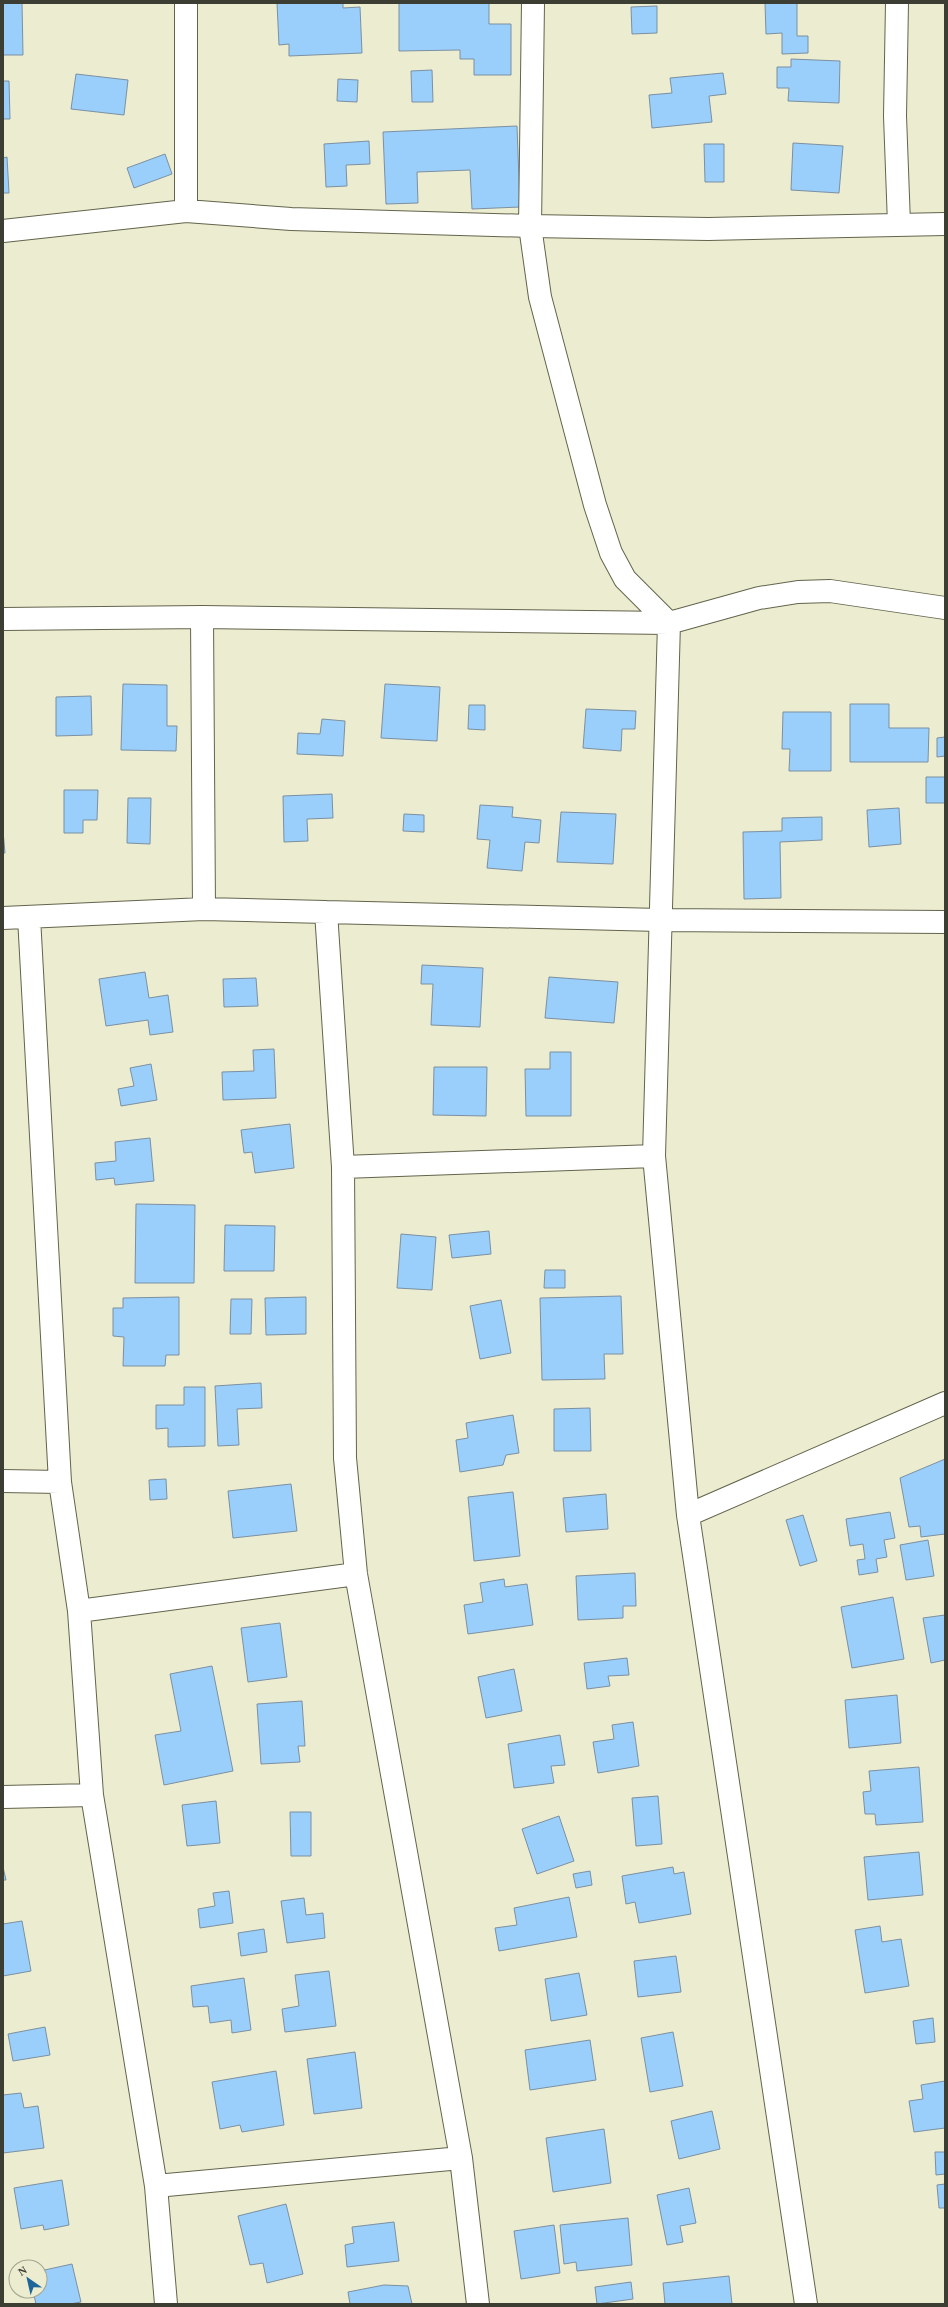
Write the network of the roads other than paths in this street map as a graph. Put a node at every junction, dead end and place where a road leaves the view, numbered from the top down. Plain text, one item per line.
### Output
1 (186, 3) edge
2 (533, 3) edge
3 (896, 3) edge
4 (186, 212) junction
5 (899, 224) junction
6 (945, 224) edge
7 (530, 226) junction
8 (3, 231) edge
9 (945, 608) edge
10 (202, 617) junction
11 (3, 619) edge
12 (669, 623) junction
13 (204, 909) junction
14 (326, 912) junction
15 (29, 917) junction
16 (3, 918) edge
17 (660, 920) junction
18 (945, 922) edge
19 (654, 1156) junction
20 (342, 1167) junction
21 (945, 1403) edge
22 (3, 1481) edge
23 (60, 1482) junction
24 (688, 1515) junction
25 (356, 1574) junction
26 (79, 1611) junction
27 (92, 1795) junction
28 (3, 1797) edge
29 (461, 2158) junction
30 (156, 2186) junction
31 (166, 2304) edge
32 (478, 2304) edge
33 (806, 2304) edge

1 - 4 street
2 - 7 street
3 - 5 street
4 - 7 street
4 - 8 street
5 - 6 street
5 - 7 street
7 - 12 street
9 - 12 street
10 - 11 street
10 - 12 street
10 - 13 street
12 - 17 street
13 - 14 street
13 - 15 street
14 - 17 street
14 - 20 street
15 - 16 street
15 - 23 street
17 - 18 street
17 - 19 street
19 - 20 street
19 - 24 street
20 - 25 street
21 - 24 street
22 - 23 street
23 - 26 street
24 - 33 street
25 - 26 street
25 - 29 street
26 - 27 street
27 - 28 street
27 - 30 street
29 - 30 street
29 - 32 street
30 - 31 street

